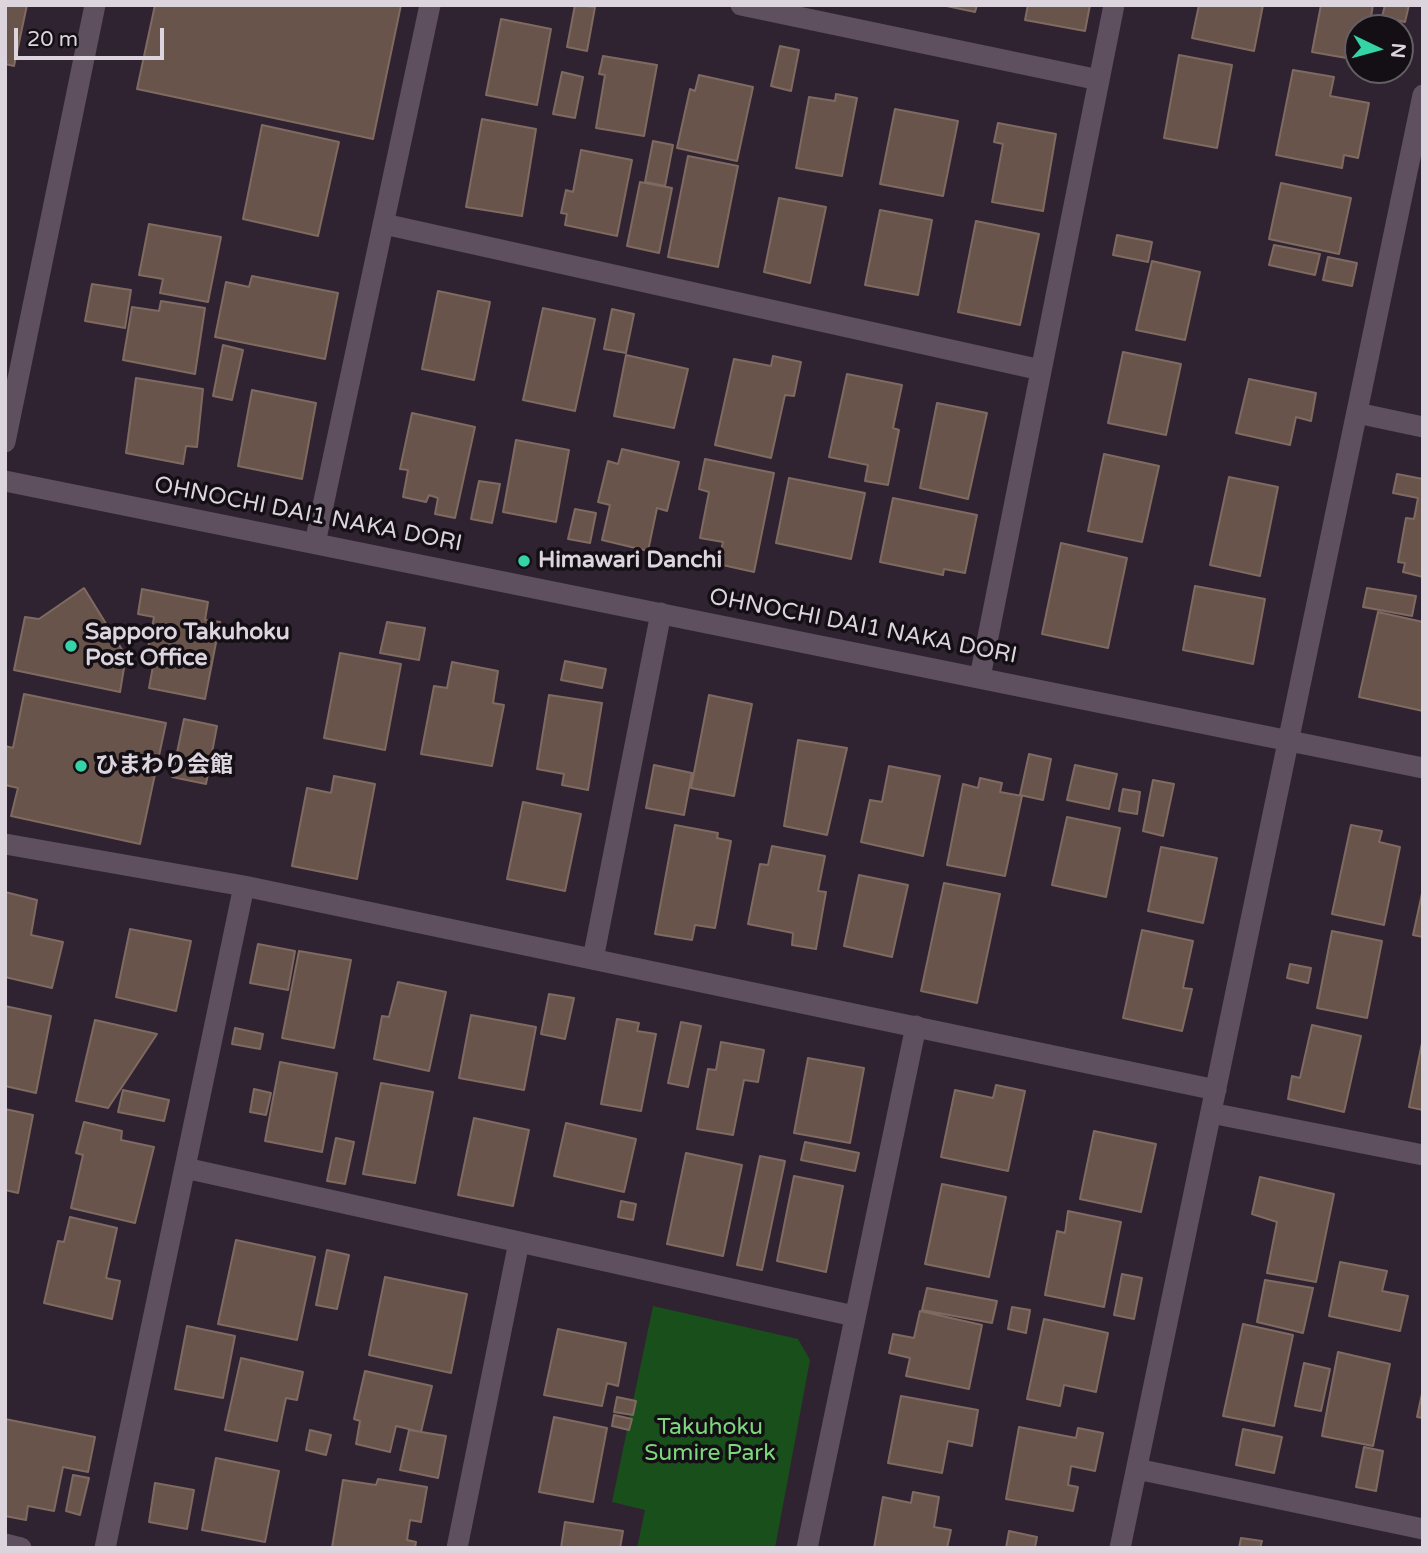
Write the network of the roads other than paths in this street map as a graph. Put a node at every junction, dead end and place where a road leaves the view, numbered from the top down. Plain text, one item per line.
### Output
1 (95, 5) edge
2 (430, 5) edge
3 (741, 5) edge
4 (1114, 5) edge
5 (1100, 80) junction
6 (1423, 94) edge
7 (1419, 131) edge
8 (384, 225) junction
9 (1041, 370) junction
10 (1357, 413) junction
11 (1423, 427) edge
12 (5, 442) edge
13 (5, 481) edge
14 (315, 543) junction
15 (662, 612) junction
16 (980, 677) junction
17 (1289, 740) junction
18 (1423, 768) edge
19 (5, 844) edge
20 (244, 887) junction
21 (593, 959) junction
22 (916, 1026) junction
23 (1216, 1090) junction
24 (1211, 1113) junction
25 (1423, 1155) edge
26 (186, 1168) junction
27 (519, 1242) junction
28 (854, 1316) junction
29 (1137, 1469) junction
30 (1423, 1529) edge
31 (5, 1544) edge
32 (21, 1548) edge
33 (105, 1548) edge
34 (457, 1548) edge
35 (807, 1548) edge
36 (1120, 1548) edge

1 - 12 street
2 - 8 street
3 - 5 street
4 - 5 street
5 - 9 street
6 - 7 street
7 - 10 street
8 - 9 street
8 - 14 street
9 - 16 street
10 - 11 street
10 - 17 street
13 - 14 street, OHNOCHI DAI1 NAKA DORI
14 - 15 street, OHNOCHI DAI1 NAKA DORI
15 - 16 street, OHNOCHI DAI1 NAKA DORI
15 - 21 street
16 - 17 street, OHNOCHI DAI1 NAKA DORI
17 - 18 street, OHNOCHI DAI1 NAKA DORI
17 - 23 street
19 - 20 street
20 - 21 street
20 - 26 street
21 - 22 street
22 - 23 street
22 - 28 street
23 - 24 street
24 - 25 street
24 - 29 street
26 - 27 street
26 - 33 street
27 - 28 street
27 - 34 street
28 - 35 street
29 - 30 street
29 - 36 street
31 - 32 street

